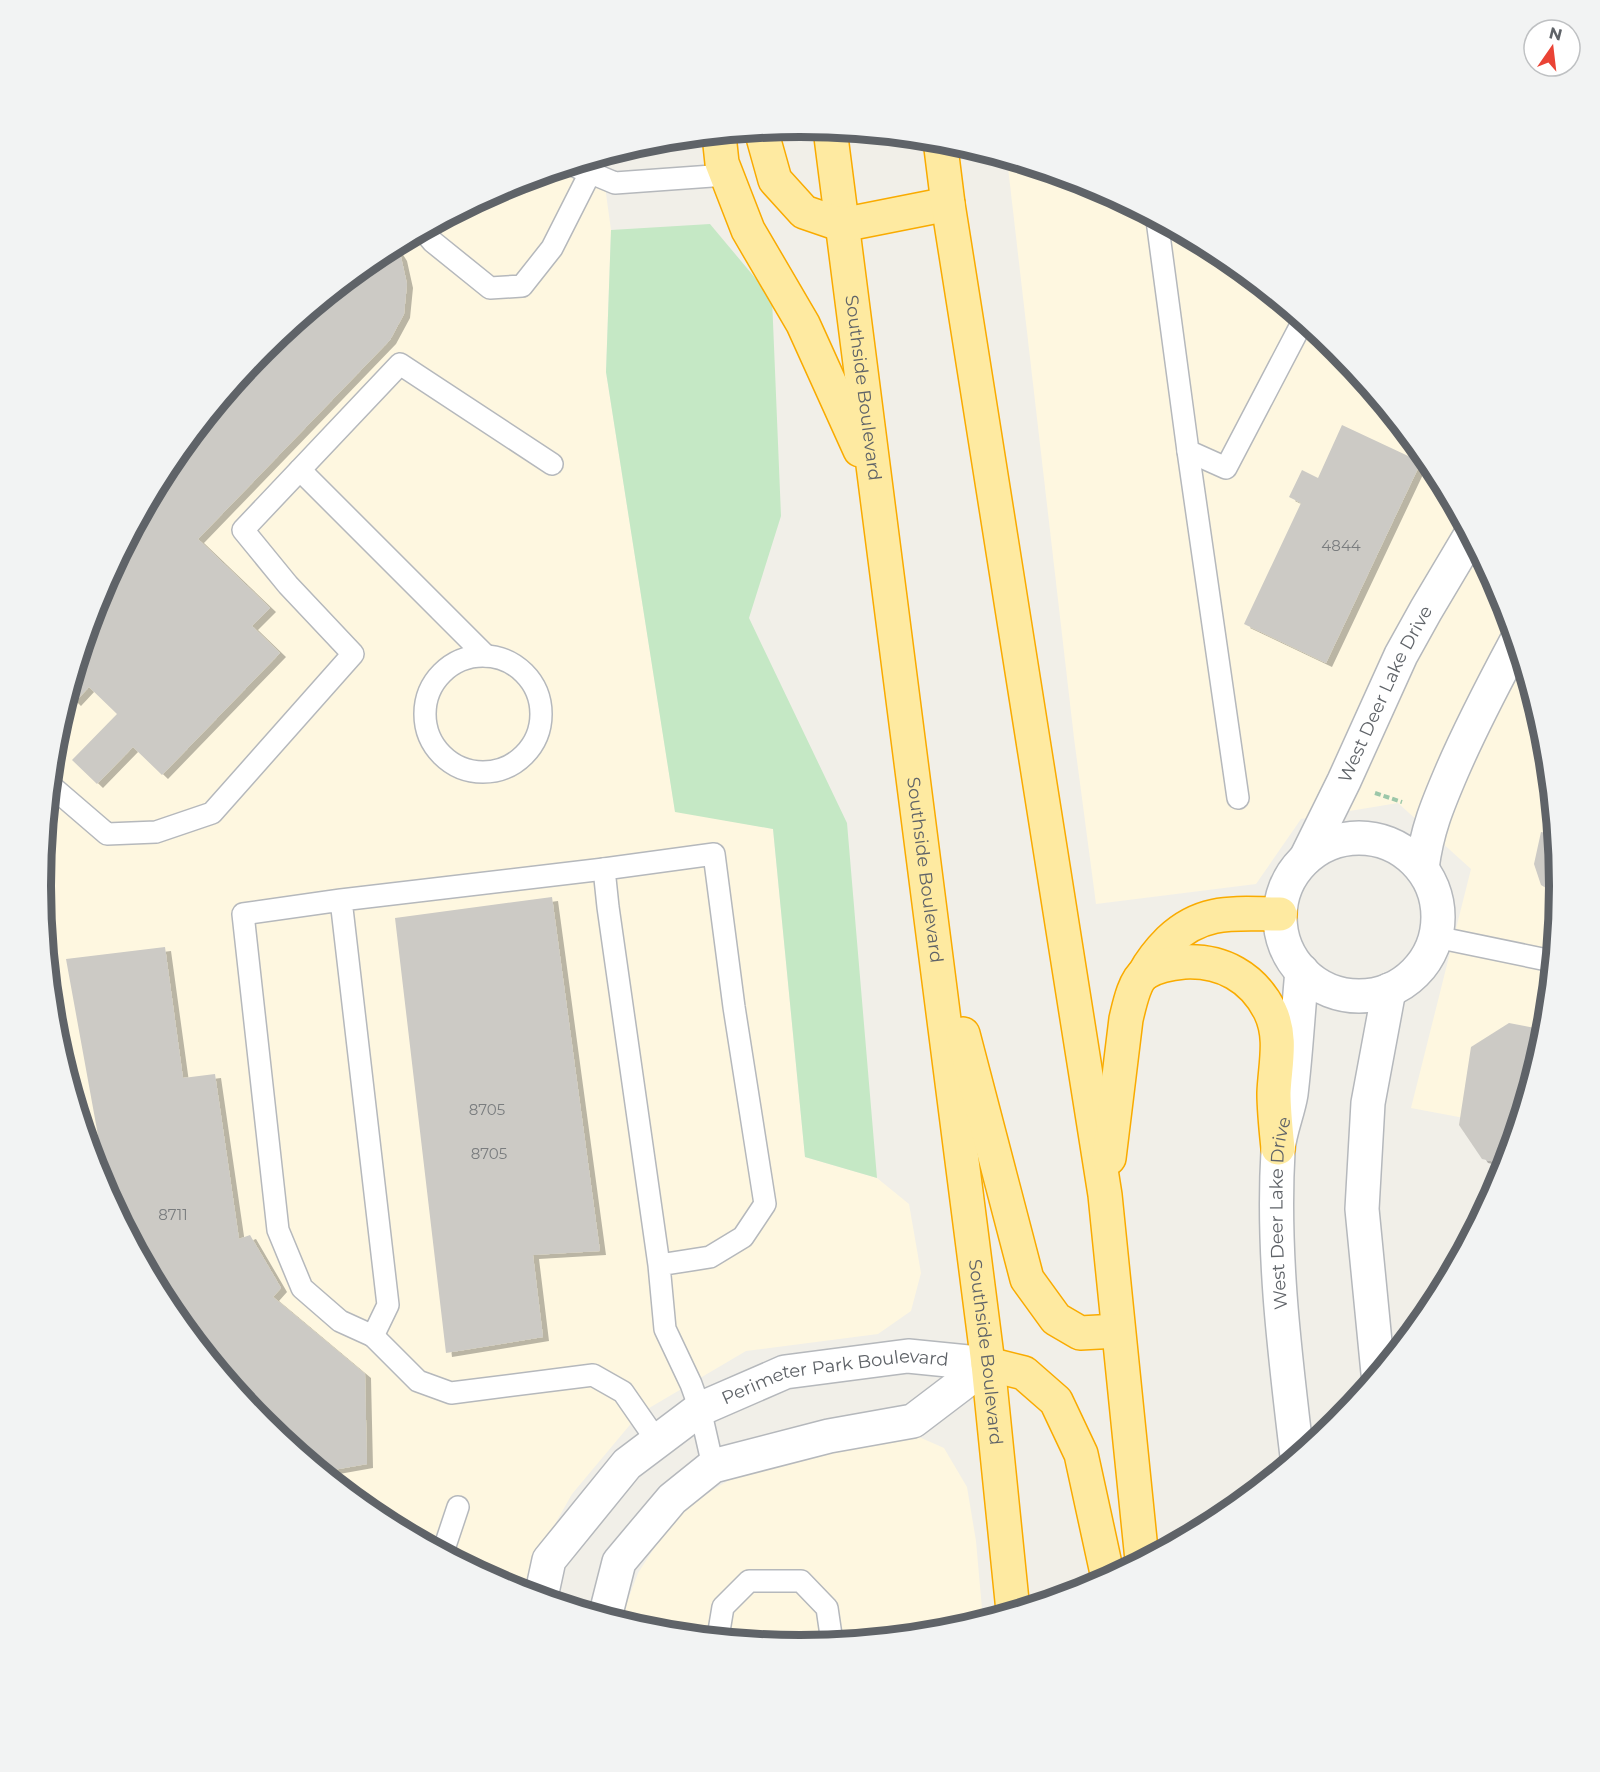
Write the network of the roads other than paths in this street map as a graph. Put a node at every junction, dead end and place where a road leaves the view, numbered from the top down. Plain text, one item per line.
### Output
1 (763, 138) edge
2 (831, 138) edge
3 (720, 142) edge
4 (941, 150) edge
5 (583, 170) edge
6 (580, 171) edge
7 (726, 175) junction
8 (948, 204) junction
9 (842, 225) junction
10 (1158, 228) edge
11 (428, 236) edge
12 (1299, 328) edge
13 (1188, 452) junction
14 (552, 464) dead end
15 (300, 470) junction
16 (874, 482) junction
17 (1466, 543) edge
18 (1511, 651) edge
19 (486, 656) junction
20 (57, 791) edge
21 (1238, 798) dead end
22 (1306, 858) junction
23 (1422, 868) junction
24 (604, 869) junction
25 (928, 898) junction
26 (341, 900) junction
27 (1280, 914) junction
28 (1436, 938) junction
29 (1545, 960) edge
30 (1302, 971) junction
31 (1144, 974) junction
32 (1389, 990) junction
33 (1278, 1148) junction
34 (1105, 1196) junction
35 (659, 1265) junction
36 (1118, 1331) junction
37 (373, 1336) junction
38 (1377, 1363) edge
39 (988, 1364) junction
40 (700, 1409) junction
41 (657, 1441) junction
42 (1296, 1447) edge
43 (713, 1466) junction
44 (458, 1507) dead end
45 (445, 1546) edge
46 (1141, 1553) edge
47 (1106, 1569) edge
48 (543, 1589) edge
49 (1012, 1604) edge
50 (607, 1609) edge
51 (719, 1630) edge
52 (831, 1634) edge

1 - 9 highway
2 - 9 highway, Southside Boulevard
3 - 7 highway
4 - 8 highway
5 - 7 lane
6 - 11 lane
7 - 16 highway
8 - 9 highway
8 - 34 highway
9 - 16 highway, Southside Boulevard
10 - 13 lane
12 - 13 lane
13 - 21 lane
14 - 15 lane
15 - 19 lane
15 - 20 lane
16 - 25 highway, Southside Boulevard
17 - 22 street, West Deer Lake Drive
18 - 23 street
19 - 19 lane
22 - 23 street, West Deer Lake Drive
22 - 27 street, West Deer Lake Drive
23 - 28 street, West Deer Lake Drive
24 - 26 lane
24 - 35 lane
24 - 35 lane
25 - 36 highway
25 - 39 highway, Southside Boulevard
26 - 37 lane
26 - 37 lane
27 - 30 street, West Deer Lake Drive
27 - 31 highway
28 - 29 lane
28 - 32 street, West Deer Lake Drive
30 - 32 street, West Deer Lake Drive
30 - 33 street, West Deer Lake Drive
31 - 33 highway
31 - 34 highway
32 - 38 street
33 - 42 street, West Deer Lake Drive
34 - 36 highway
35 - 40 lane
36 - 46 highway
37 - 41 lane
39 - 40 street, Perimeter Park Boulevard
39 - 43 street, Perimeter Park Boulevard
39 - 47 highway
39 - 49 highway, Southside Boulevard
40 - 41 street, Perimeter Park Boulevard
40 - 43 lane
41 - 48 street, Perimeter Park Boulevard
43 - 50 street, Perimeter Park Boulevard
44 - 45 lane
51 - 52 lane

